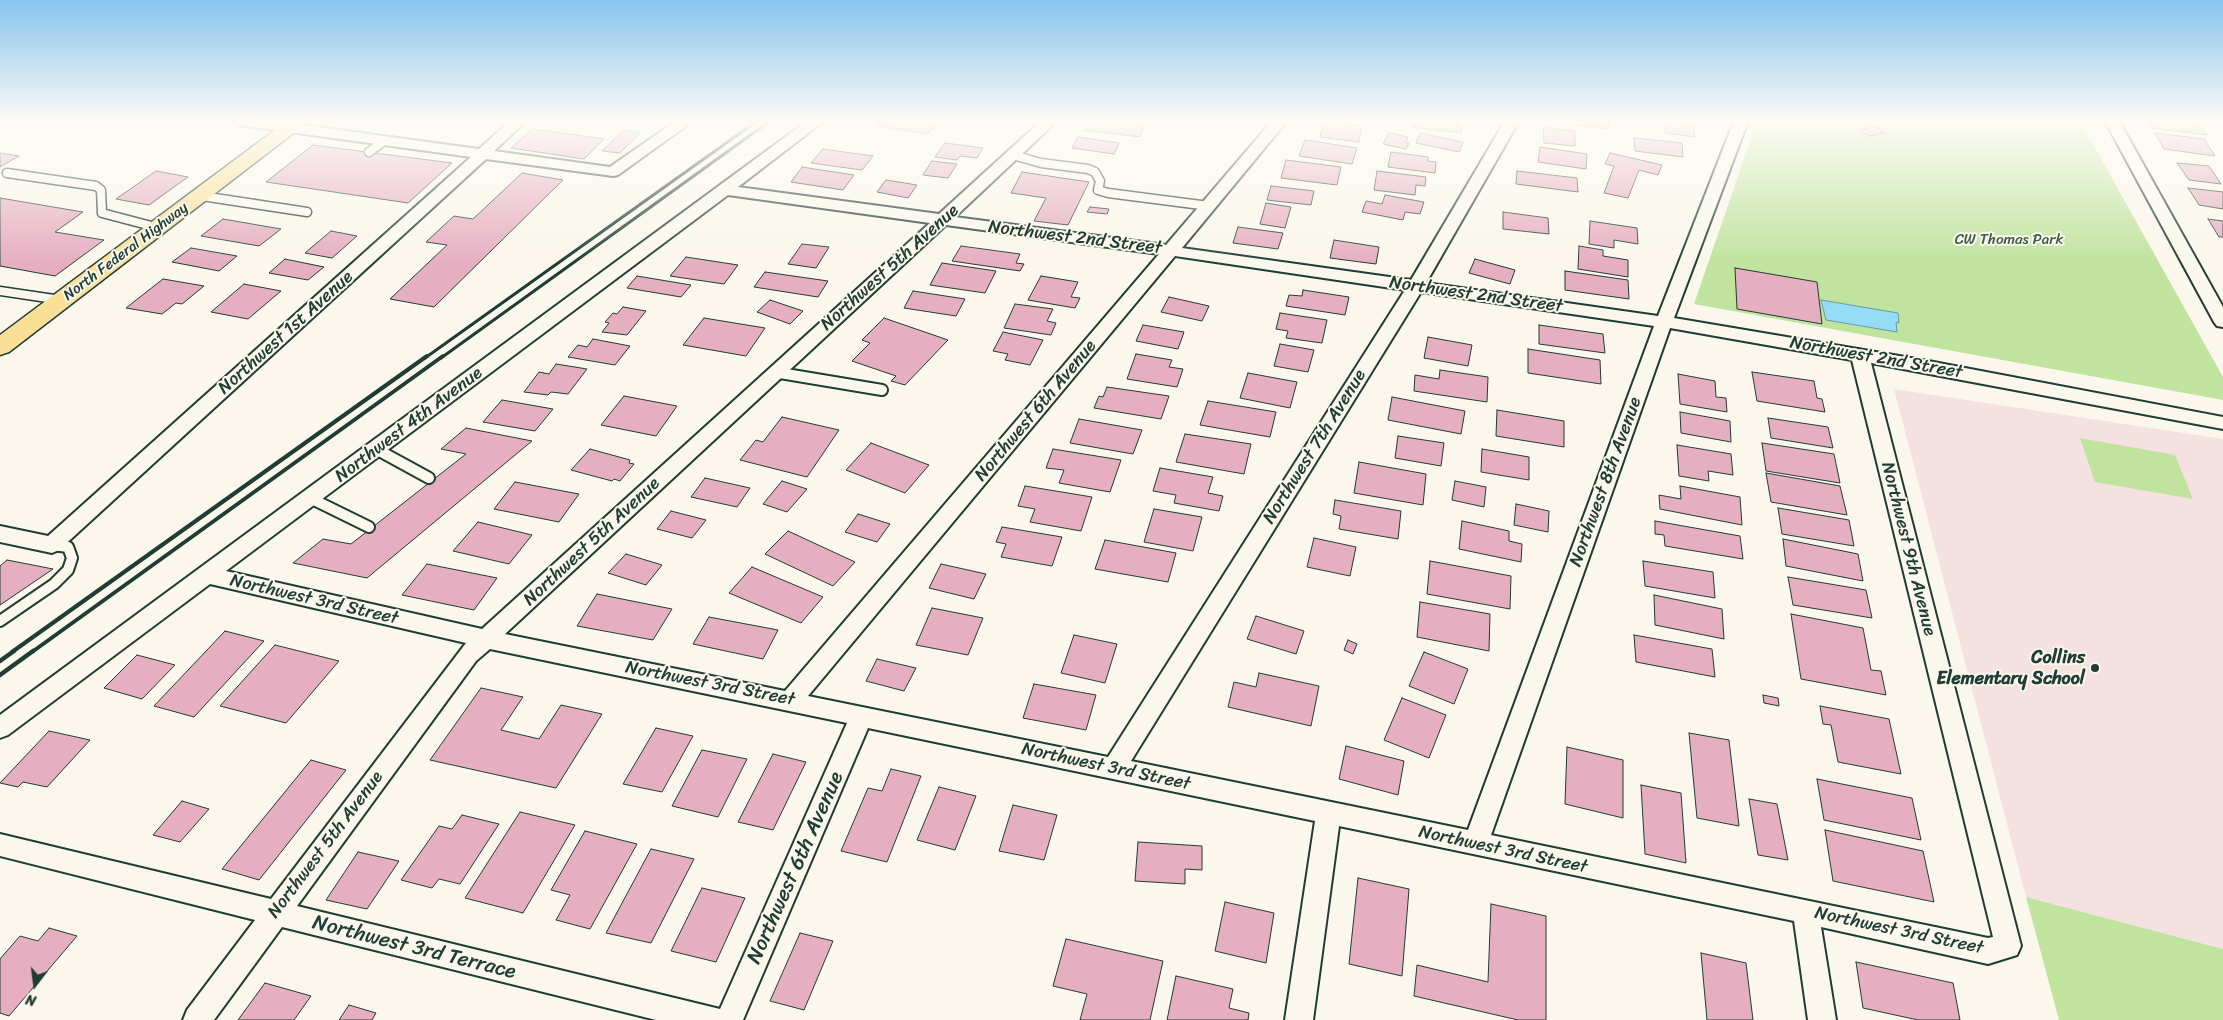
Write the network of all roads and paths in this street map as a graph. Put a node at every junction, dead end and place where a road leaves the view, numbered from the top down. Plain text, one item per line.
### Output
1 (238, 169) edge
2 (468, 169) edge
3 (589, 169) edge
4 (618, 169) edge
5 (754, 169) edge
6 (998, 169) edge
7 (1085, 169) edge
8 (1240, 169) edge
9 (1484, 169) edge
10 (1723, 169) edge
11 (2138, 169) edge
12 (7, 173) dead end
13 (725, 190) junction
14 (202, 196) junction
15 (1209, 206) junction
16 (307, 212) dead end
17 (942, 221) junction
18 (159, 228) junction
19 (1172, 251) junction
20 (1416, 286) junction
21 (0, 291) edge
22 (62, 300) junction
23 (1664, 322) junction
24 (2223, 322) edge
25 (0, 347) edge
26 (1860, 355) junction
27 (774, 372) junction
28 (882, 390) dead end
29 (2223, 423) edge
30 (376, 449) junction
31 (429, 478) dead end
32 (310, 498) junction
33 (369, 528) dead end
34 (0, 534) edge
35 (52, 545) junction
36 (206, 575) junction
37 (0, 622) edge
38 (486, 639) junction
39 (790, 700) junction
40 (862, 715) junction
41 (0, 728) edge
42 (1113, 769) junction
43 (1328, 813) junction
44 (1475, 844) junction
45 (0, 845) edge
46 (1806, 911) junction
47 (275, 914) junction
48 (2008, 946) joint
49 (197, 1020) edge
50 (712, 1020) edge
51 (729, 1020) edge
52 (1299, 1020) edge
53 (1822, 1020) edge

1 - 14 main road, North Federal Highway
2 - 35 street, Northwest 1st Avenue
3 - 4 street
5 - 13 street, Northwest 4th Avenue
6 - 17 street, Northwest 5th Avenue
7 - 15 lane
8 - 15 street, Northwest 6th Avenue
9 - 20 street, Northwest 7th Avenue
10 - 23 street, Northwest 8th Avenue
11 - 24 street
12 - 18 lane
13 - 17 street, Northwest 2nd Street
13 - 30 street, Northwest 4th Avenue
14 - 16 lane
14 - 18 main road, North Federal Highway
15 - 19 street, Northwest 6th Avenue
17 - 19 street, Northwest 2nd Street
17 - 27 street, Northwest 5th Avenue
18 - 22 main road, North Federal Highway
19 - 20 street, Northwest 2nd Street
19 - 39 street, Northwest 6th Avenue
20 - 23 street, Northwest 2nd Street
20 - 42 street, Northwest 7th Avenue
21 - 22 lane
22 - 25 main road, North Federal Highway
23 - 26 street, Northwest 2nd Street
23 - 44 street, Northwest 8th Avenue
26 - 29 street, Northwest 2nd Street
26 - 48 street, Northwest 9th Avenue
27 - 28 lane
27 - 38 street, Northwest 5th Avenue
30 - 31 lane
30 - 32 street, Northwest 4th Avenue
32 - 33 lane
32 - 36 street, Northwest 4th Avenue
34 - 35 street
35 - 37 lane
36 - 38 street, Northwest 3rd Street
36 - 41 street, Northwest 4th Avenue
38 - 39 street, Northwest 3rd Street
38 - 47 street, Northwest 5th Avenue
39 - 40 street, Northwest 3rd Street
40 - 42 street, Northwest 3rd Street
40 - 51 street, Northwest 6th Avenue
42 - 43 street, Northwest 3rd Street
43 - 44 street, Northwest 3rd Street
43 - 52 street
44 - 46 street, Northwest 3rd Street
45 - 47 street, Northwest 3rd Terrace
46 - 48 street, Northwest 3rd Street
46 - 53 street
47 - 49 street, Northwest 5th Avenue
47 - 50 street, Northwest 3rd Terrace

